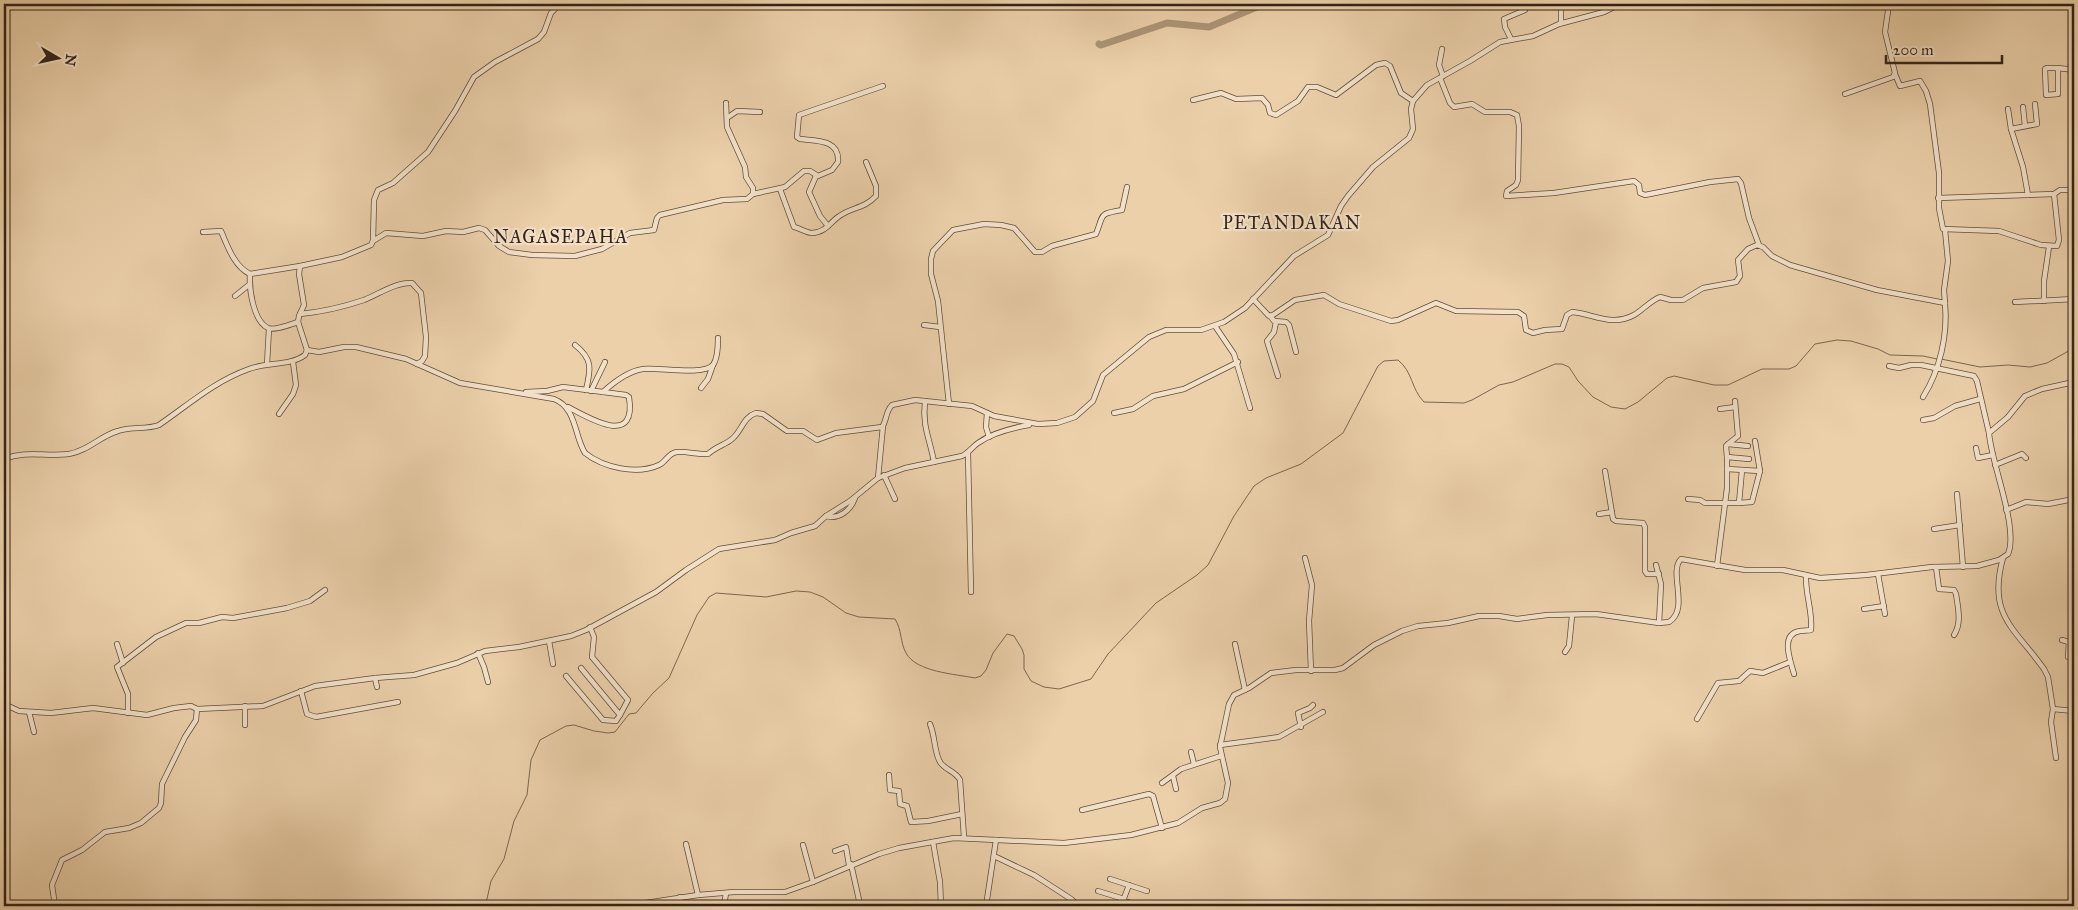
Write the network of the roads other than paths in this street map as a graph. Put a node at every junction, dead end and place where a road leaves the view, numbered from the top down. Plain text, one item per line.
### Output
1 (560, 4) edge
2 (1561, 4) edge
3 (1620, 4) edge
4 (1889, 4) edge
5 (1525, 10) dead end
6 (1561, 24) junction
7 (1511, 39) junction
8 (1442, 49) dead end
9 (2058, 68) junction
10 (2074, 70) edge
11 (1895, 74) junction
12 (1442, 77) junction
13 (883, 86) dead end
14 (1845, 94) dead end
15 (1193, 100) dead end
16 (1413, 101) junction
17 (726, 103) dead end
18 (2035, 104) dead end
19 (2022, 106) dead end
20 (2008, 108) dead end
21 (760, 112) dead end
22 (727, 118) junction
23 (2025, 126) junction
24 (2011, 129) junction
25 (866, 162) dead end
26 (816, 176) junction
27 (1127, 187) dead end
28 (780, 189) junction
29 (2074, 190) edge
30 (753, 194) junction
31 (2054, 194) junction
32 (2028, 195) junction
33 (1938, 198) junction
34 (828, 226) junction
35 (1945, 230) junction
36 (203, 232) dead end
37 (373, 241) junction
38 (1759, 245) junction
39 (2049, 247) junction
40 (300, 266) junction
41 (250, 274) junction
42 (250, 284) junction
43 (235, 296) dead end
44 (1253, 299) junction
45 (2074, 299) edge
46 (2044, 301) junction
47 (2014, 302) dead end
48 (1945, 303) junction
49 (300, 314) junction
50 (1270, 316) junction
51 (298, 322) junction
52 (1276, 322) junction
53 (924, 326) dead end
54 (1215, 326) junction
55 (940, 328) junction
56 (270, 329) junction
57 (718, 338) dead end
58 (575, 345) dead end
59 (306, 350) junction
60 (1296, 352) dead end
61 (293, 362) junction
62 (605, 362) dead end
63 (1238, 362) junction
64 (267, 364) junction
65 (417, 364) junction
66 (712, 365) junction
67 (1889, 366) dead end
68 (1936, 369) junction
69 (1278, 376) dead end
70 (2074, 382) edge
71 (701, 388) dead end
72 (588, 390) junction
73 (603, 392) junction
74 (518, 393) junction
75 (1924, 397) dead end
76 (1980, 399) junction
77 (925, 401) junction
78 (1735, 401) dead end
79 (949, 404) junction
80 (565, 406) junction
81 (1735, 407) junction
82 (1250, 408) dead end
83 (1720, 409) dead end
84 (1114, 412) dead end
85 (987, 413) junction
86 (279, 414) dead end
87 (1924, 420) dead end
88 (1032, 424) junction
89 (883, 426) junction
90 (1989, 433) junction
91 (988, 437) junction
92 (1755, 441) dead end
93 (1728, 444) junction
94 (1748, 446) dead end
95 (1976, 448) dead end
96 (968, 453) junction
97 (1993, 455) junction
98 (1726, 457) junction
99 (2026, 458) dead end
100 (4, 459) edge
101 (1749, 459) dead end
102 (934, 462) junction
103 (1995, 465) junction
104 (1727, 469) junction
105 (1742, 470) junction
106 (1605, 471) dead end
107 (1760, 471) junction
108 (884, 475) junction
109 (878, 478) junction
110 (1957, 494) dead end
111 (895, 499) dead end
112 (1688, 499) dead end
113 (2074, 499) edge
114 (1725, 502) junction
115 (1739, 503) junction
116 (2006, 510) junction
117 (1612, 512) junction
118 (1599, 514) dead end
119 (1960, 525) junction
120 (1934, 529) dead end
121 (1305, 558) dead end
122 (2003, 558) junction
123 (1656, 565) dead end
124 (1717, 566) junction
125 (1936, 567) junction
126 (1963, 567) junction
127 (1659, 574) junction
128 (1878, 574) junction
129 (1806, 575) junction
130 (325, 590) dead end
131 (971, 592) dead end
132 (1884, 606) junction
133 (1864, 609) dead end
134 (1885, 614) dead end
135 (1572, 616) junction
136 (1659, 623) junction
137 (590, 628) junction
138 (1954, 634) dead end
139 (2062, 640) dead end
140 (549, 641) junction
141 (117, 644) dead end
142 (1235, 644) dead end
143 (1565, 652) dead end
144 (478, 653) junction
145 (2074, 659) edge
146 (123, 662) junction
147 (1790, 662) junction
148 (553, 664) dead end
149 (581, 668) dead end
150 (1311, 671) junction
151 (1794, 674) dead end
152 (566, 676) dead end
153 (375, 678) junction
154 (488, 682) dead end
155 (377, 687) dead end
156 (301, 690) junction
157 (1245, 690) junction
158 (398, 702) dead end
159 (4, 704) edge
160 (1313, 705) dead end
161 (245, 706) junction
162 (2053, 708) junction
163 (197, 709) junction
164 (2074, 710) edge
165 (29, 712) junction
166 (1323, 712) dead end
167 (128, 713) junction
168 (620, 715) junction
169 (1697, 719) dead end
170 (930, 724) dead end
171 (245, 725) dead end
172 (1301, 727) junction
173 (34, 732) dead end
174 (1220, 745) junction
175 (1190, 752) dead end
176 (1221, 756) junction
177 (2056, 758) dead end
178 (1194, 764) junction
179 (889, 776) dead end
180 (1173, 776) junction
181 (1162, 784) dead end
182 (1176, 789) dead end
183 (1082, 810) dead end
184 (962, 814) junction
185 (1162, 828) junction
186 (964, 837) junction
187 (996, 840) junction
188 (933, 842) junction
189 (686, 844) dead end
190 (803, 845) dead end
191 (835, 851) dead end
192 (994, 856) junction
193 (870, 857) junction
194 (874, 864) dead end
195 (850, 865) junction
196 (1110, 879) dead end
197 (813, 882) junction
198 (1129, 885) junction
199 (1098, 891) dead end
200 (1148, 891) dead end
201 (726, 892) junction
202 (698, 895) junction
203 (680, 897) junction
204 (859, 900) dead end
205 (1123, 902) edge
206 (56, 906) edge
207 (626, 906) edge
208 (678, 906) edge
209 (724, 906) edge
210 (941, 906) edge
211 (986, 906) edge
212 (1079, 906) edge
213 (1141, 906) edge

1 - 37 street
2 - 6 street
3 - 6 street
4 - 11 street
5 - 7 street
6 - 7 street
7 - 12 street
8 - 12 street
9 - 9 street
9 - 10 street
11 - 14 street
11 - 33 street
12 - 16 street
12 - 38 street
13 - 26 street
15 - 16 street
16 - 44 street
17 - 22 street
18 - 23 street
19 - 23 street
20 - 24 street
21 - 22 street
22 - 30 street
23 - 24 street
24 - 32 street
25 - 34 street
26 - 28 street
26 - 34 street
27 - 55 street
28 - 30 street
28 - 34 street
29 - 31 street
30 - 37 street
31 - 32 street
31 - 39 street
32 - 33 street
33 - 35 street
35 - 39 street
35 - 48 street
36 - 41 street
37 - 40 street
38 - 48 street
38 - 50 street
39 - 46 street
40 - 41 street
40 - 49 street
41 - 42 street
42 - 43 street
42 - 56 street
44 - 50 street
44 - 54 street
45 - 46 street
46 - 47 street
48 - 68 street
49 - 51 street
49 - 65 street
50 - 52 street
51 - 56 street
51 - 59 street
52 - 60 street
52 - 69 street
53 - 55 street
54 - 63 street
54 - 88 street
55 - 79 street
56 - 64 street
57 - 66 street
58 - 72 street
59 - 61 street
59 - 65 street
61 - 64 street
61 - 86 street
62 - 72 street
63 - 82 street
63 - 84 street
64 - 100 street
65 - 74 street
66 - 71 street
66 - 73 street
67 - 68 street
68 - 75 street
68 - 76 street
70 - 90 street
72 - 73 street
72 - 74 street
73 - 80 street
74 - 80 street
76 - 87 street
76 - 90 street
77 - 79 street
77 - 89 street
77 - 102 street
78 - 81 street
79 - 85 street
80 - 89 street
81 - 83 street
81 - 93 street
85 - 88 street
85 - 91 street
88 - 91 street
89 - 109 street
90 - 97 street
91 - 96 street
92 - 107 street
93 - 94 street
93 - 98 street
95 - 97 street
96 - 102 street
96 - 131 street
97 - 103 street
98 - 101 street
98 - 104 street
99 - 103 street
102 - 108 street
103 - 116 street
104 - 105 street
104 - 114 street
105 - 107 street
105 - 115 street
106 - 117 street
107 - 115 street
108 - 109 street
108 - 111 street
109 - 137 street
110 - 119 street
112 - 114 street
113 - 116 street
114 - 115 street
114 - 124 street
116 - 122 street
117 - 118 street
117 - 127 street
119 - 120 street
119 - 126 street
121 - 150 street
122 - 126 street
122 - 162 street
123 - 127 street
124 - 129 street
124 - 136 street
125 - 126 street
125 - 128 street
125 - 138 street
127 - 136 street
128 - 129 street
128 - 132 street
129 - 147 street
130 - 146 street
132 - 133 street
132 - 134 street
135 - 136 street
135 - 143 street
135 - 150 street
137 - 140 street
137 - 168 street
139 - 145 street
140 - 144 street
140 - 148 street
141 - 146 street
142 - 157 street
144 - 153 street
144 - 154 street
146 - 167 street
147 - 151 street
147 - 169 street
149 - 168 street
150 - 157 street
152 - 168 street
153 - 155 street
153 - 156 street
156 - 158 street
156 - 161 street
157 - 174 street
159 - 165 street
160 - 172 street
161 - 163 street
161 - 171 street
162 - 164 street
162 - 177 street
163 - 167 street
163 - 206 street
165 - 167 street
165 - 173 street
166 - 172 street
170 - 184 street
172 - 174 street
174 - 176 street
175 - 178 street
176 - 178 street
176 - 185 street
178 - 180 street
179 - 184 street
180 - 181 street
180 - 182 street
183 - 185 street
184 - 186 street
185 - 187 street
186 - 187 street
186 - 188 street
187 - 192 street
188 - 193 street
188 - 210 street
189 - 202 street
190 - 197 street
191 - 195 street
192 - 211 street
192 - 212 street
193 - 194 street
193 - 195 street
195 - 197 street
195 - 204 street
196 - 198 street
197 - 201 street
198 - 200 street
198 - 205 street
199 - 205 street
201 - 202 street
201 - 209 street
202 - 203 street
203 - 207 street
203 - 208 street
205 - 213 street

